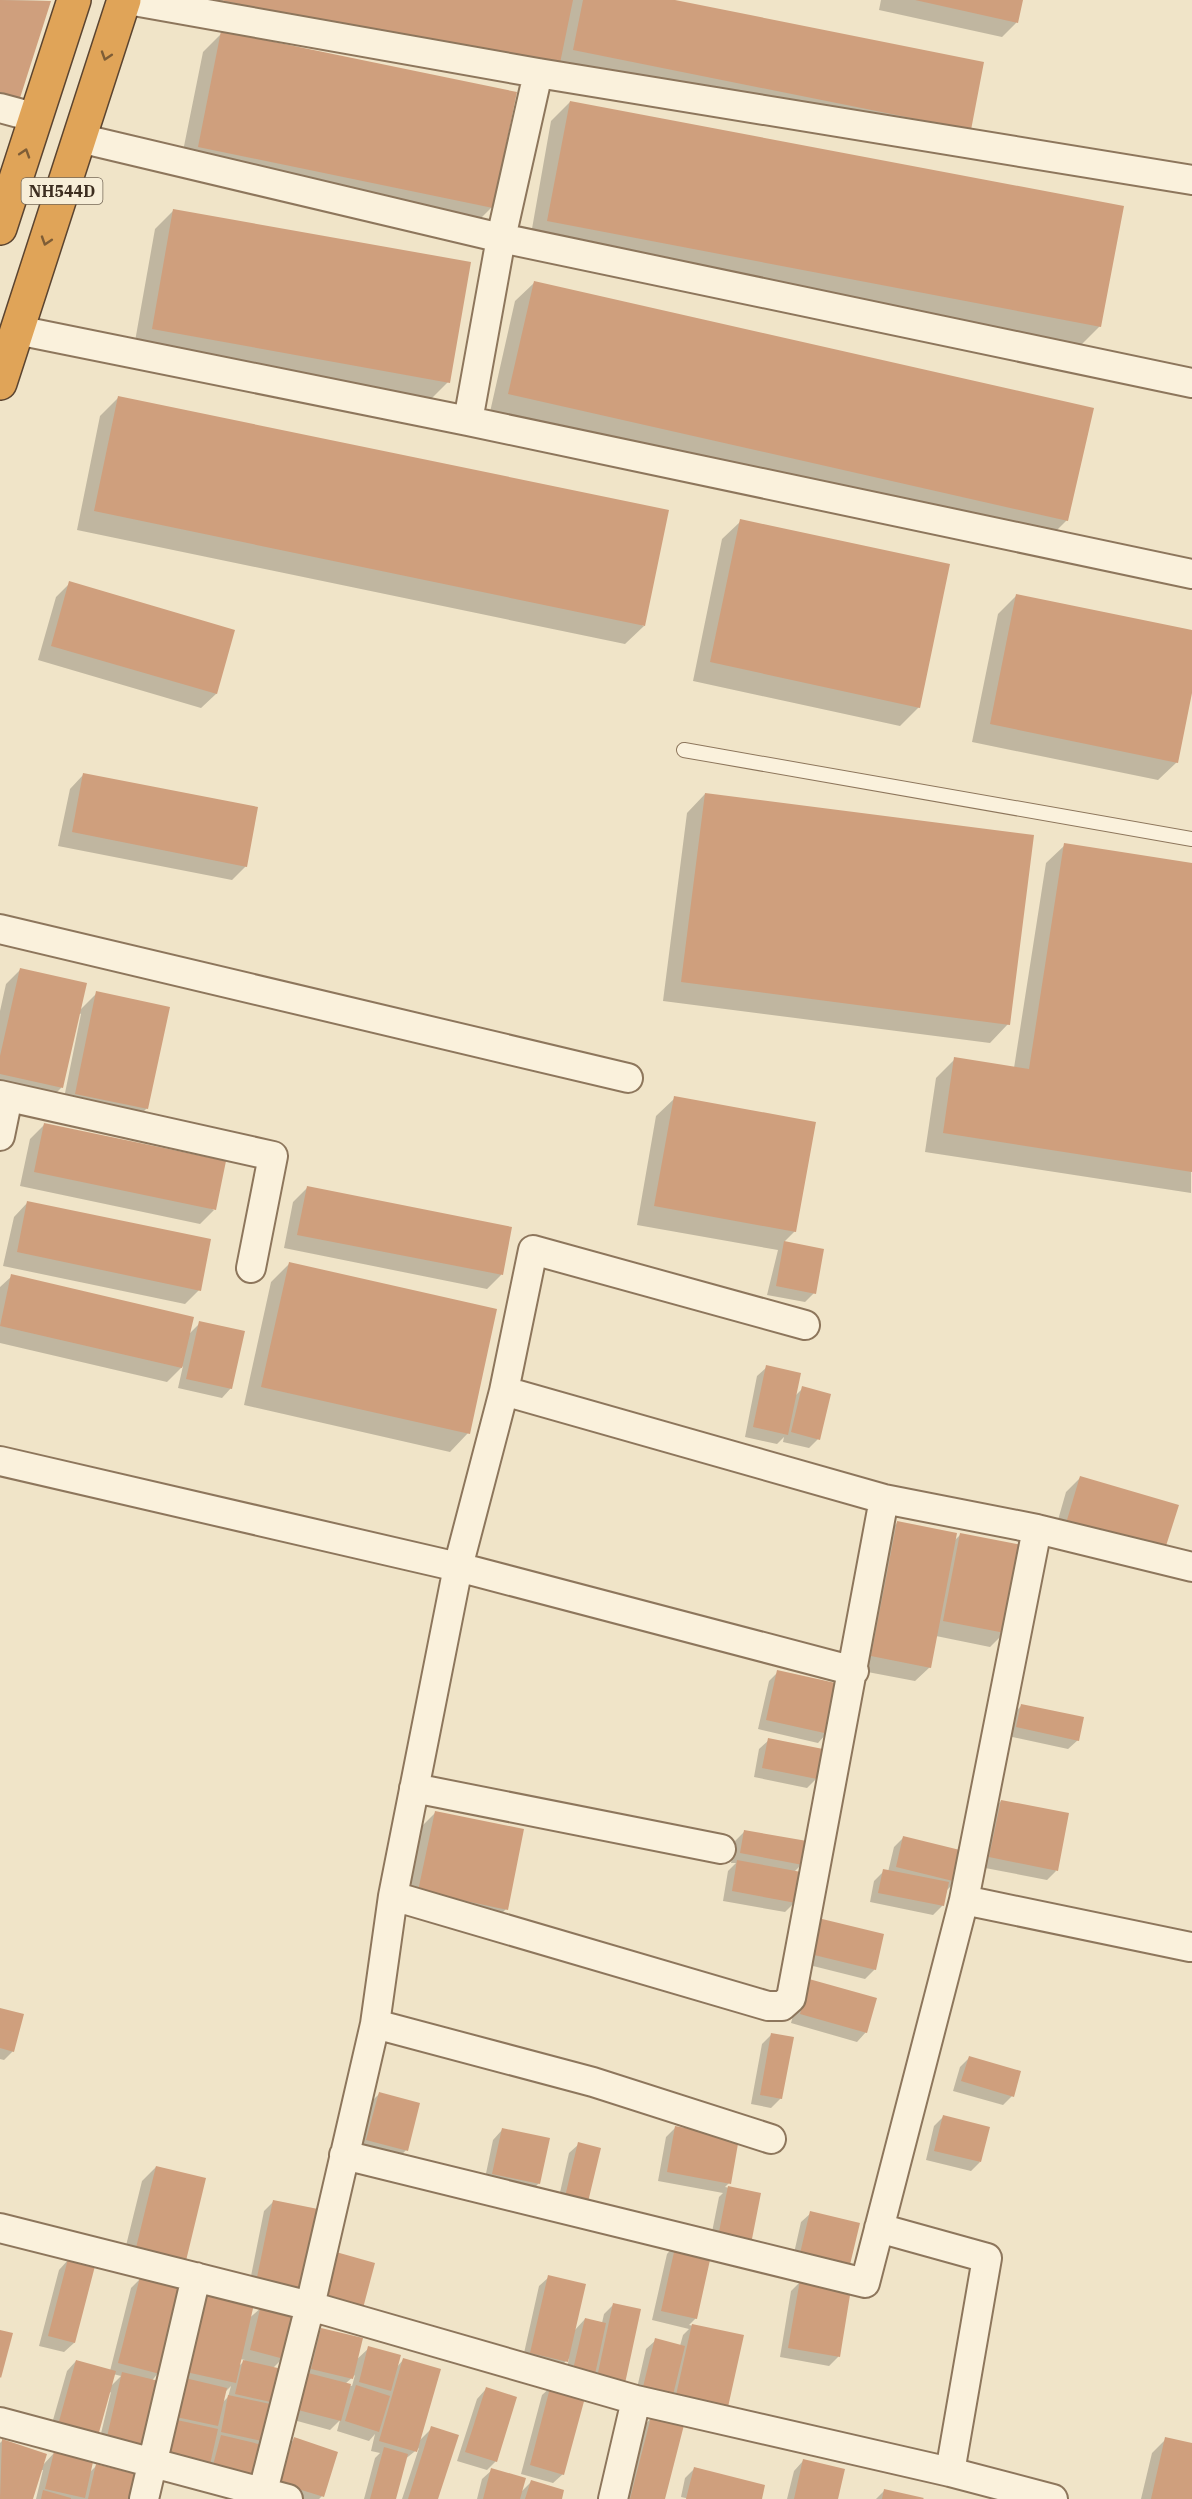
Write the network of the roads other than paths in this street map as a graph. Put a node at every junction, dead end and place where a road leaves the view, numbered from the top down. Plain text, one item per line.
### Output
1 (74, 0) edge
2 (126, 0) edge
3 (538, 73) junction
4 (0, 108) edge
5 (36, 118) junction
6 (79, 138) junction
7 (1192, 180) edge
8 (0, 228) edge
9 (501, 238) junction
10 (17, 330) junction
11 (0, 382) edge
12 (1192, 383) edge
13 (468, 421) junction
14 (1192, 574) edge
15 (684, 750) dead end
16 (1192, 839) edge
17 (0, 929) edge
18 (628, 1078) dead end
19 (4, 1096) edge
20 (0, 1136) edge
21 (251, 1268) dead end
22 (805, 1325) dead end
23 (504, 1391) junction
24 (0, 1461) edge
25 (884, 1500) junction
26 (1037, 1529) junction
27 (1192, 1567) edge
28 (458, 1568) junction
29 (854, 1671) junction
30 (414, 1788) junction
31 (721, 1849) dead end
32 (393, 1896) junction
33 (964, 1900) junction
34 (1190, 1947) dead end
35 (375, 2024) junction
36 (771, 2139) dead end
37 (344, 2155) junction
38 (0, 2228) edge
39 (879, 2228) junction
40 (196, 2277) junction
41 (310, 2306) junction
42 (636, 2400) junction
43 (0, 2422) edge
44 (152, 2463) junction
45 (950, 2472) junction
46 (270, 2497) edge
47 (144, 2499) edge
48 (613, 2499) edge
49 (1053, 2499) edge

1 - 5 highway, NH544D
2 - 3 street
2 -> 6 highway, NH544D
3 - 7 street
3 - 9 street
4 - 5 street
8 -> 5 highway, NH544D
6 - 9 street
6 -> 10 highway, NH544D
9 - 12 street
9 - 13 street
10 - 11 highway, NH544D
10 - 13 street
13 - 14 street
15 - 16 lane
17 - 18 street
19 - 20 street
19 - 21 street
22 - 23 street
23 - 25 street
23 - 28 street
24 - 28 street
25 - 26 street
25 - 29 street
26 - 27 street
26 - 33 street
28 - 29 street
28 - 30 street
29 - 32 street
30 - 31 street
30 - 32 street
32 - 35 street
33 - 34 street
33 - 39 street
35 - 36 street
35 - 37 street
37 - 39 street
37 - 41 street
38 - 40 street
39 - 45 street
40 - 41 street
40 - 44 street
41 - 42 street
41 - 46 street
42 - 45 street
42 - 48 street
43 - 44 street
44 - 46 street
44 - 47 street
45 - 49 street

